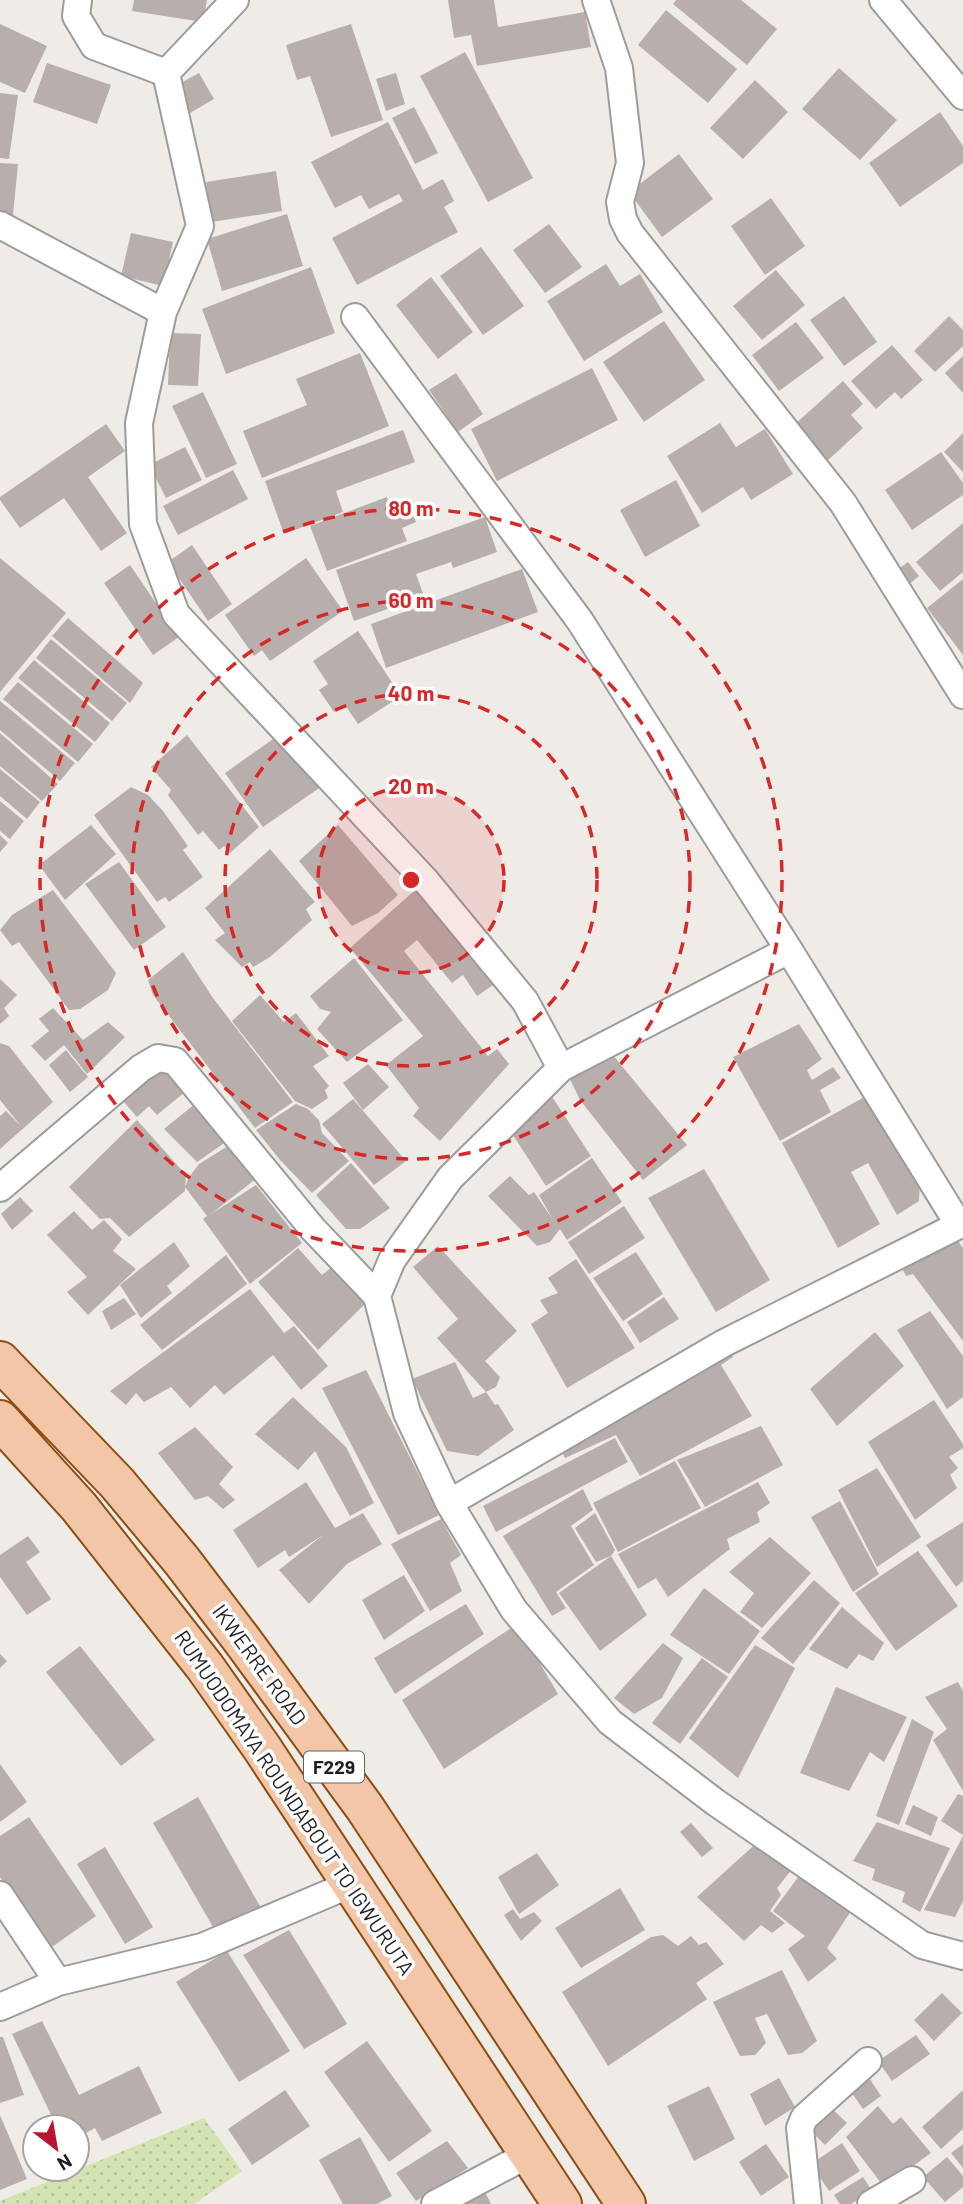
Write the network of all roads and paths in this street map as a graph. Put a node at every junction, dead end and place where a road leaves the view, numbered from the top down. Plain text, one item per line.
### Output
1 (78, 0) edge
2 (235, 0) edge
3 (596, 0) edge
4 (883, 0) edge
5 (166, 73) junction
6 (963, 96) edge
7 (0, 225) edge
8 (163, 312) junction
9 (355, 317) dead end
10 (963, 695) edge
11 (789, 950) junction
12 (561, 1068) junction
13 (0, 1188) edge
14 (961, 1224) edge
15 (377, 1296) junction
16 (0, 1361) edge
17 (0, 1420) edge
18 (449, 1503) junction
19 (351, 1884) junction
20 (0, 1895) edge
21 (963, 1956) edge
22 (58, 1982) junction
23 (0, 2007) edge
24 (868, 2061) dead end
25 (529, 2154) junction
26 (912, 2180) dead end
27 (435, 2204) edge
28 (562, 2204) edge
29 (626, 2204) edge
30 (808, 2204) edge
31 (871, 2204) edge

1 - 5 street
2 - 5 street
3 - 10 street
4 - 6 street
5 - 8 street
7 - 8 street
8 - 12 street
9 - 11 street
11 - 12 street
11 - 14 street
12 - 15 street
13 - 15 street
14 - 18 street
15 - 18 street
16 - 29 main road, IKWERRE ROAD / F229
17 - 19 main road, RUMUODOMAYA ROUNDABOUT TO IGWURUTA / F229
18 - 21 street
19 - 22 street
19 - 25 main road, RUMUODOMAYA ROUNDABOUT TO IGWURUTA / F229
20 - 22 street
22 - 23 street
24 - 30 street
25 - 27 street
25 - 28 main road, RUMUODOMAYA ROUNDABOUT TO IGWURUTA / F229
26 - 31 street

